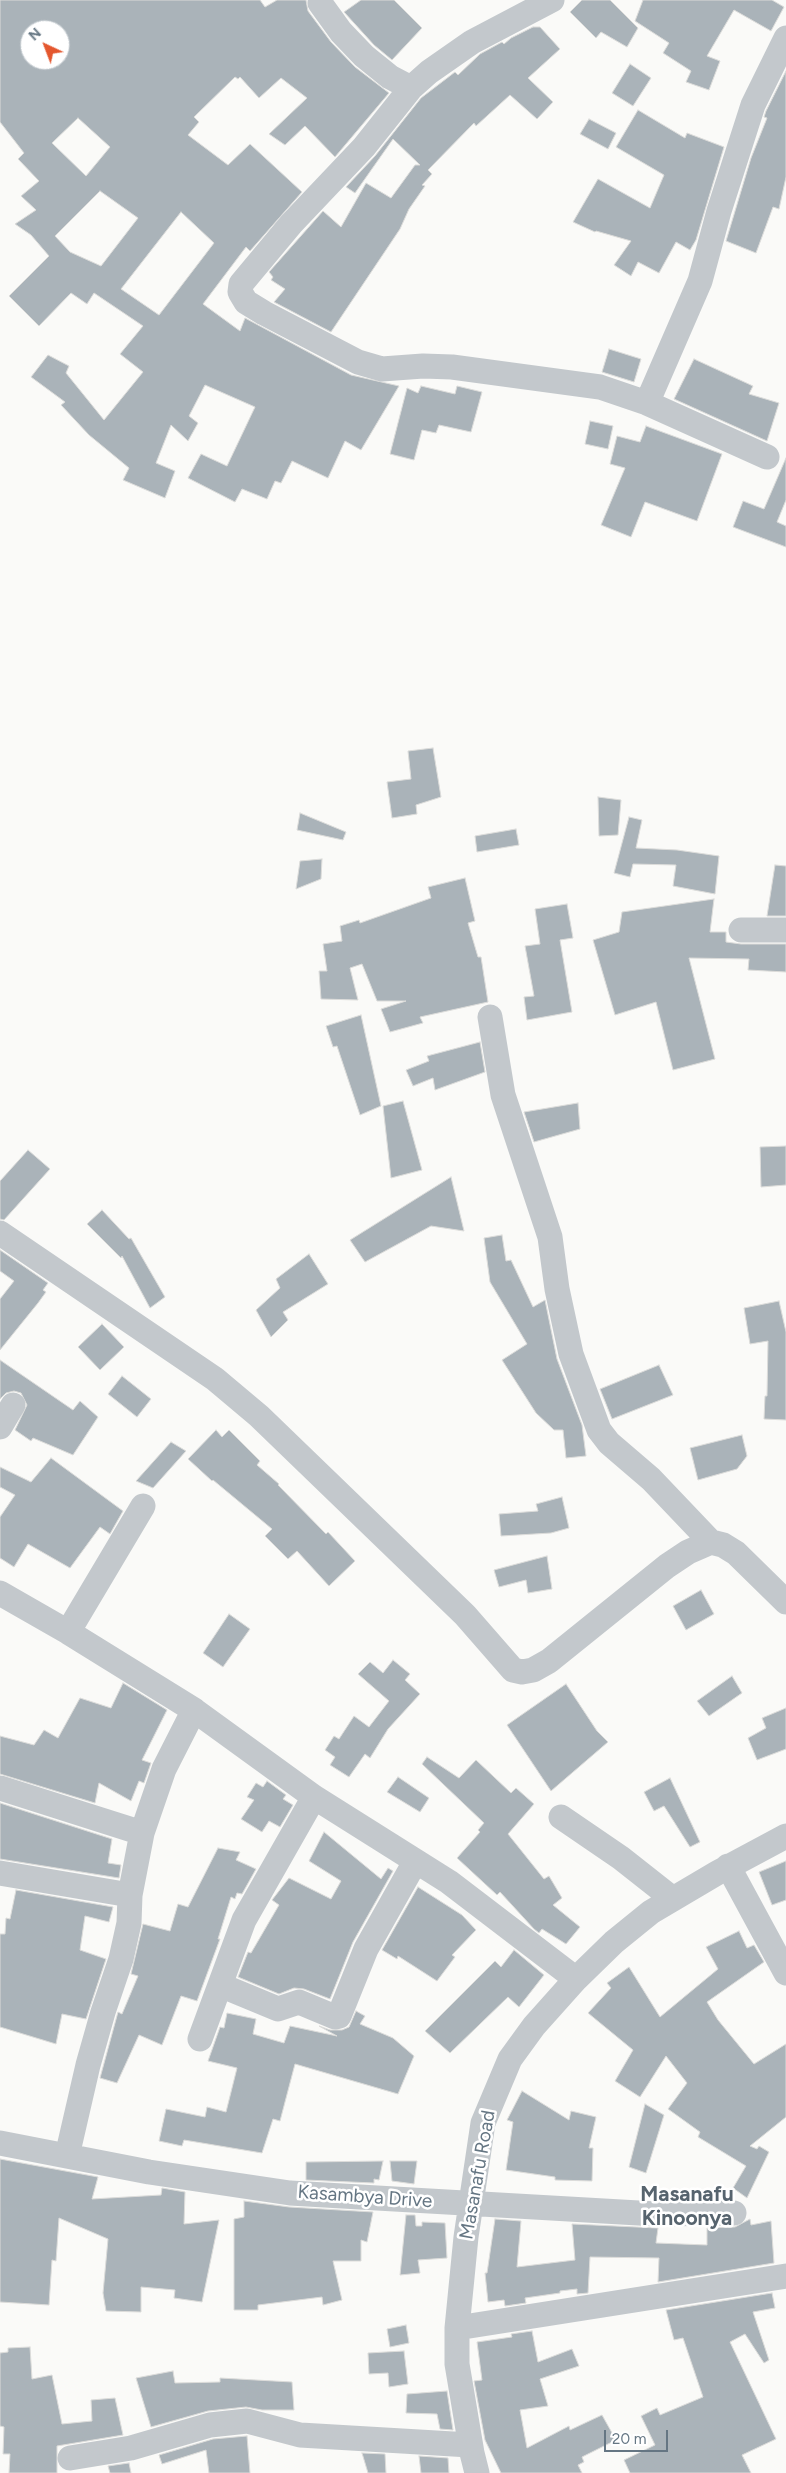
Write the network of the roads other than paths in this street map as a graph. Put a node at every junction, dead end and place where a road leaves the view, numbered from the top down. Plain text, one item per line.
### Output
1 (552, 0) edge
2 (320, 3) dead end
3 (786, 38) edge
4 (411, 88) junction
5 (647, 404) junction
6 (767, 457) dead end
7 (741, 930) dead end
8 (786, 930) edge
9 (490, 1016) dead end
10 (0, 1233) edge
11 (13, 1405) dead end
12 (0, 1427) edge
13 (143, 1506) dead end
14 (711, 1542) junction
15 (0, 1593) edge
16 (786, 1602) edge
17 (68, 1632) junction
18 (194, 1710) junction
19 (0, 1788) edge
20 (314, 1797) junction
21 (562, 1817) dead end
22 (142, 1833) junction
23 (786, 1836) edge
24 (415, 1862) junction
25 (728, 1866) junction
26 (0, 1873) edge
27 (130, 1895) junction
28 (673, 1899) junction
29 (786, 1973) edge
30 (576, 1979) junction
31 (220, 1984) junction
32 (200, 2039) dead end
33 (0, 2143) edge
34 (67, 2156) junction
35 (471, 2203) junction
36 (734, 2213) dead end
37 (786, 2276) edge
38 (457, 2328) junction
39 (470, 2444) junction
40 (70, 2458) dead end
41 (477, 2473) edge

1 - 4 street
2 - 4 street
3 - 5 street
4 - 5 street
5 - 6 street
7 - 8 street
9 - 14 street
10 - 14 street
11 - 12 street
13 - 17 street
14 - 16 street
15 - 17 street
17 - 18 street
18 - 20 street
18 - 22 street
19 - 22 street
20 - 24 street
20 - 31 street
21 - 28 street
22 - 27 street
23 - 25 street, Masanafu Road
24 - 30 street
24 - 31 street
25 - 28 street, Masanafu Road
25 - 29 street
26 - 27 street
27 - 34 street
28 - 30 street, Masanafu Road
30 - 35 street, Masanafu Road
31 - 32 street
33 - 34 street, Kasambya Drive
34 - 35 street, Kasambya Drive
35 - 36 street, Kasambya Drive
35 - 38 street, Masanafu Road
37 - 38 street
38 - 39 street, Masanafu Road
39 - 40 street
39 - 41 street, Masanafu Road

